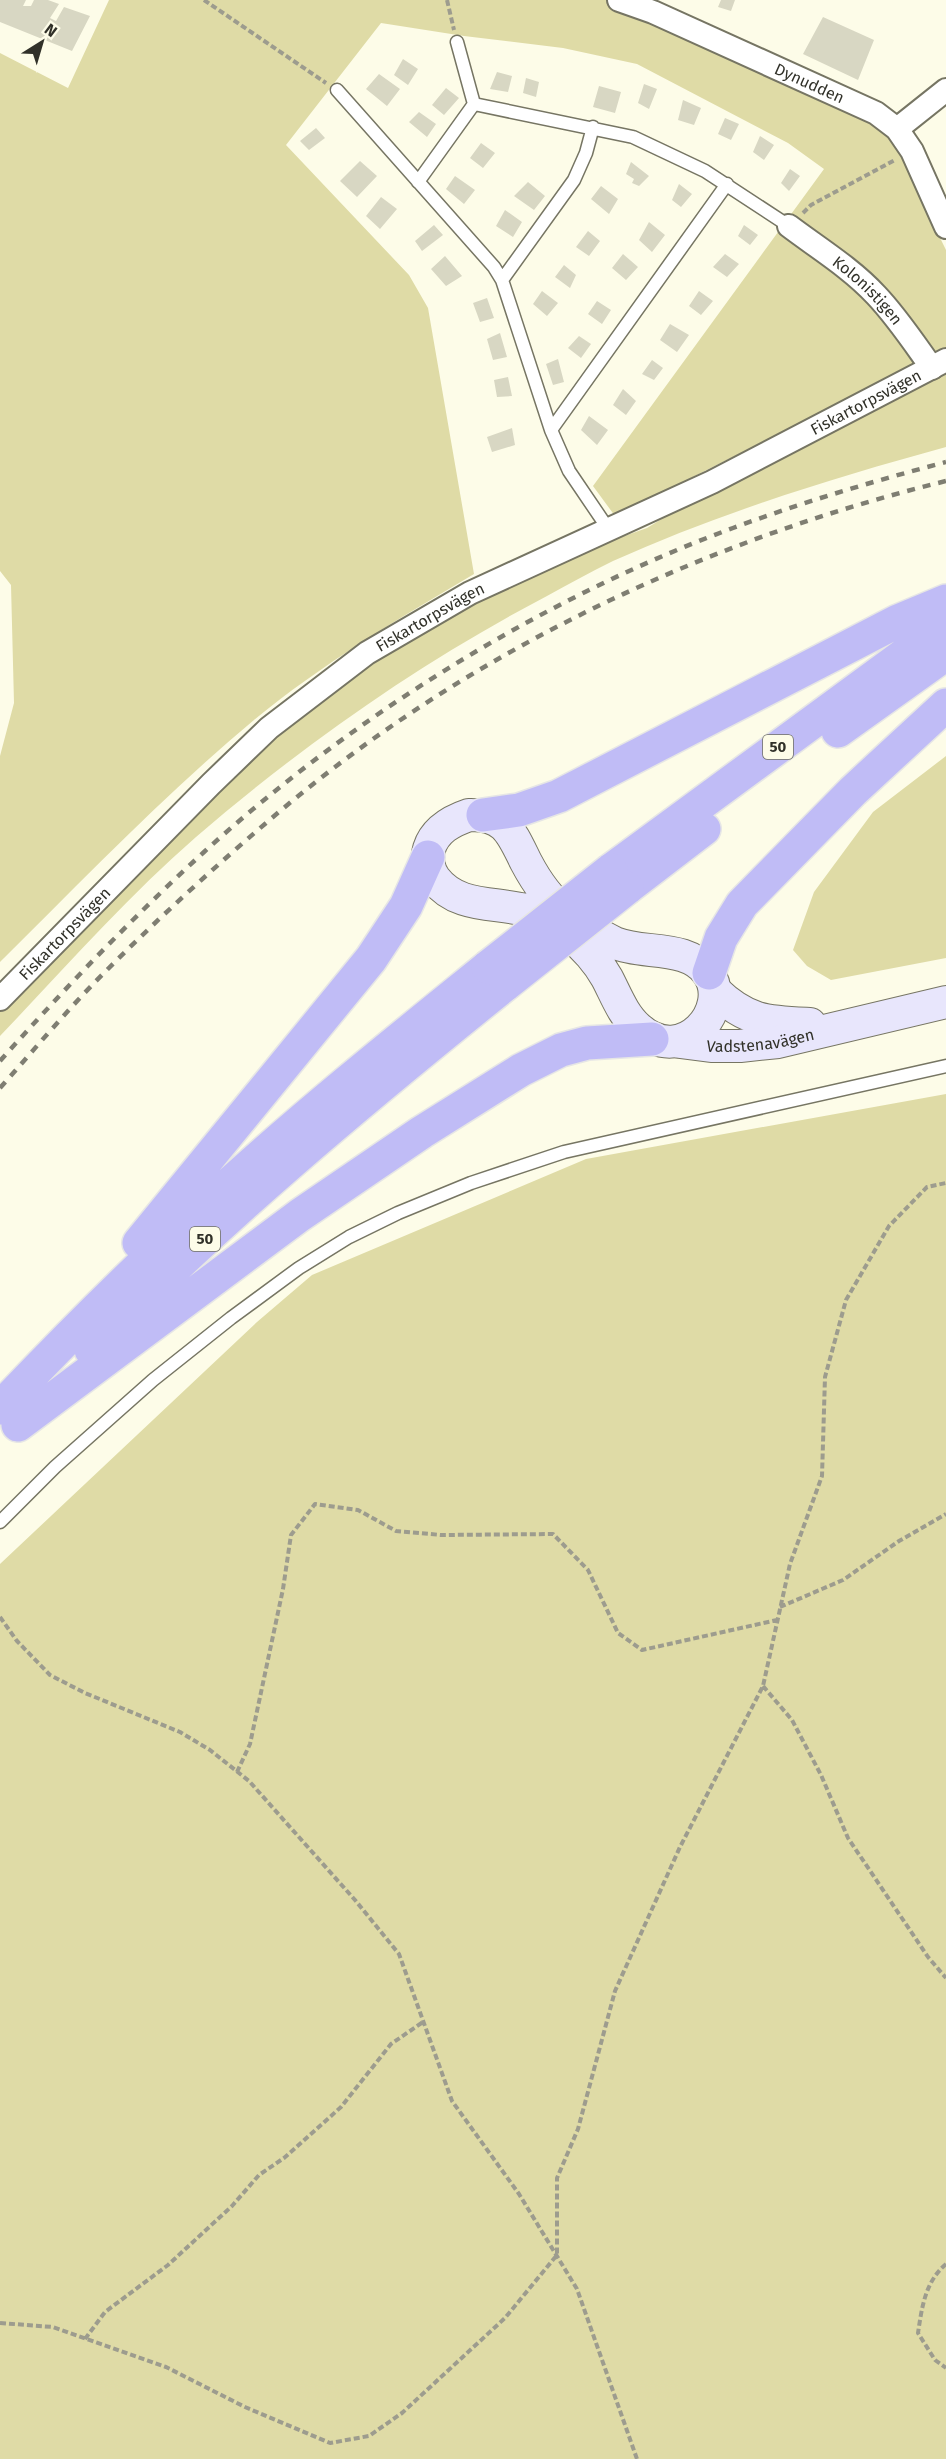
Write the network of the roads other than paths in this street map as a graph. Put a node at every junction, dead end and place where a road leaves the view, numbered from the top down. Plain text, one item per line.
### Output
1 (619, 0) edge
2 (457, 42) road end
3 (337, 90) road end
4 (946, 90) edge
5 (474, 104) junction
6 (593, 127) junction
7 (897, 129) junction
8 (418, 182) junction
9 (727, 184) junction
10 (789, 226) joint
11 (946, 227) edge
12 (502, 280) junction
13 (939, 364) edge
14 (551, 430) junction
15 (609, 530) junction
16 (946, 601) edge
17 (946, 624) edge
18 (946, 654) edge
19 (946, 705) edge
20 (483, 815) junction
21 (428, 857) junction
22 (619, 879) junction
23 (497, 976) junction
24 (712, 982) junction
25 (0, 999) edge
26 (946, 1002) edge
27 (838, 1026) junction
28 (666, 1040) junction
29 (946, 1065) edge
30 (42, 1364) junction
31 (6, 1426) edge
32 (0, 1522) edge

1 - 7 street, Dynudden
2 - 5 lane
3 - 8 lane
4 - 7 street
5 - 6 lane
5 - 8 lane
6 - 9 lane
6 - 12 lane
7 - 11 street, Dynudden
8 - 12 lane
9 - 10 lane
9 - 14 lane
10 - 13 street, Kolonistigen
12 - 14 lane
13 - 15 street, Fiskartorpsvägen
14 - 15 lane
15 - 25 street, Fiskartorpsvägen
16 - 20 highway
17 - 22 highway, 50
18 - 22 highway, 50
19 - 24 highway
20 - 21 main road
20 - 24 main road, Vadstenavägen
21 - 28 main road
21 - 30 highway
22 - 23 highway, 50, bridge
23 - 30 highway, 50
23 - 31 highway, 50
24 - 27 main road, Vadstenavägen
24 - 28 main road, Vadstenavägen
26 - 27 main road, Vadstenavägen
27 - 28 main road, Vadstenavägen
28 - 31 highway
29 - 32 lane
30 - 31 highway, 50

